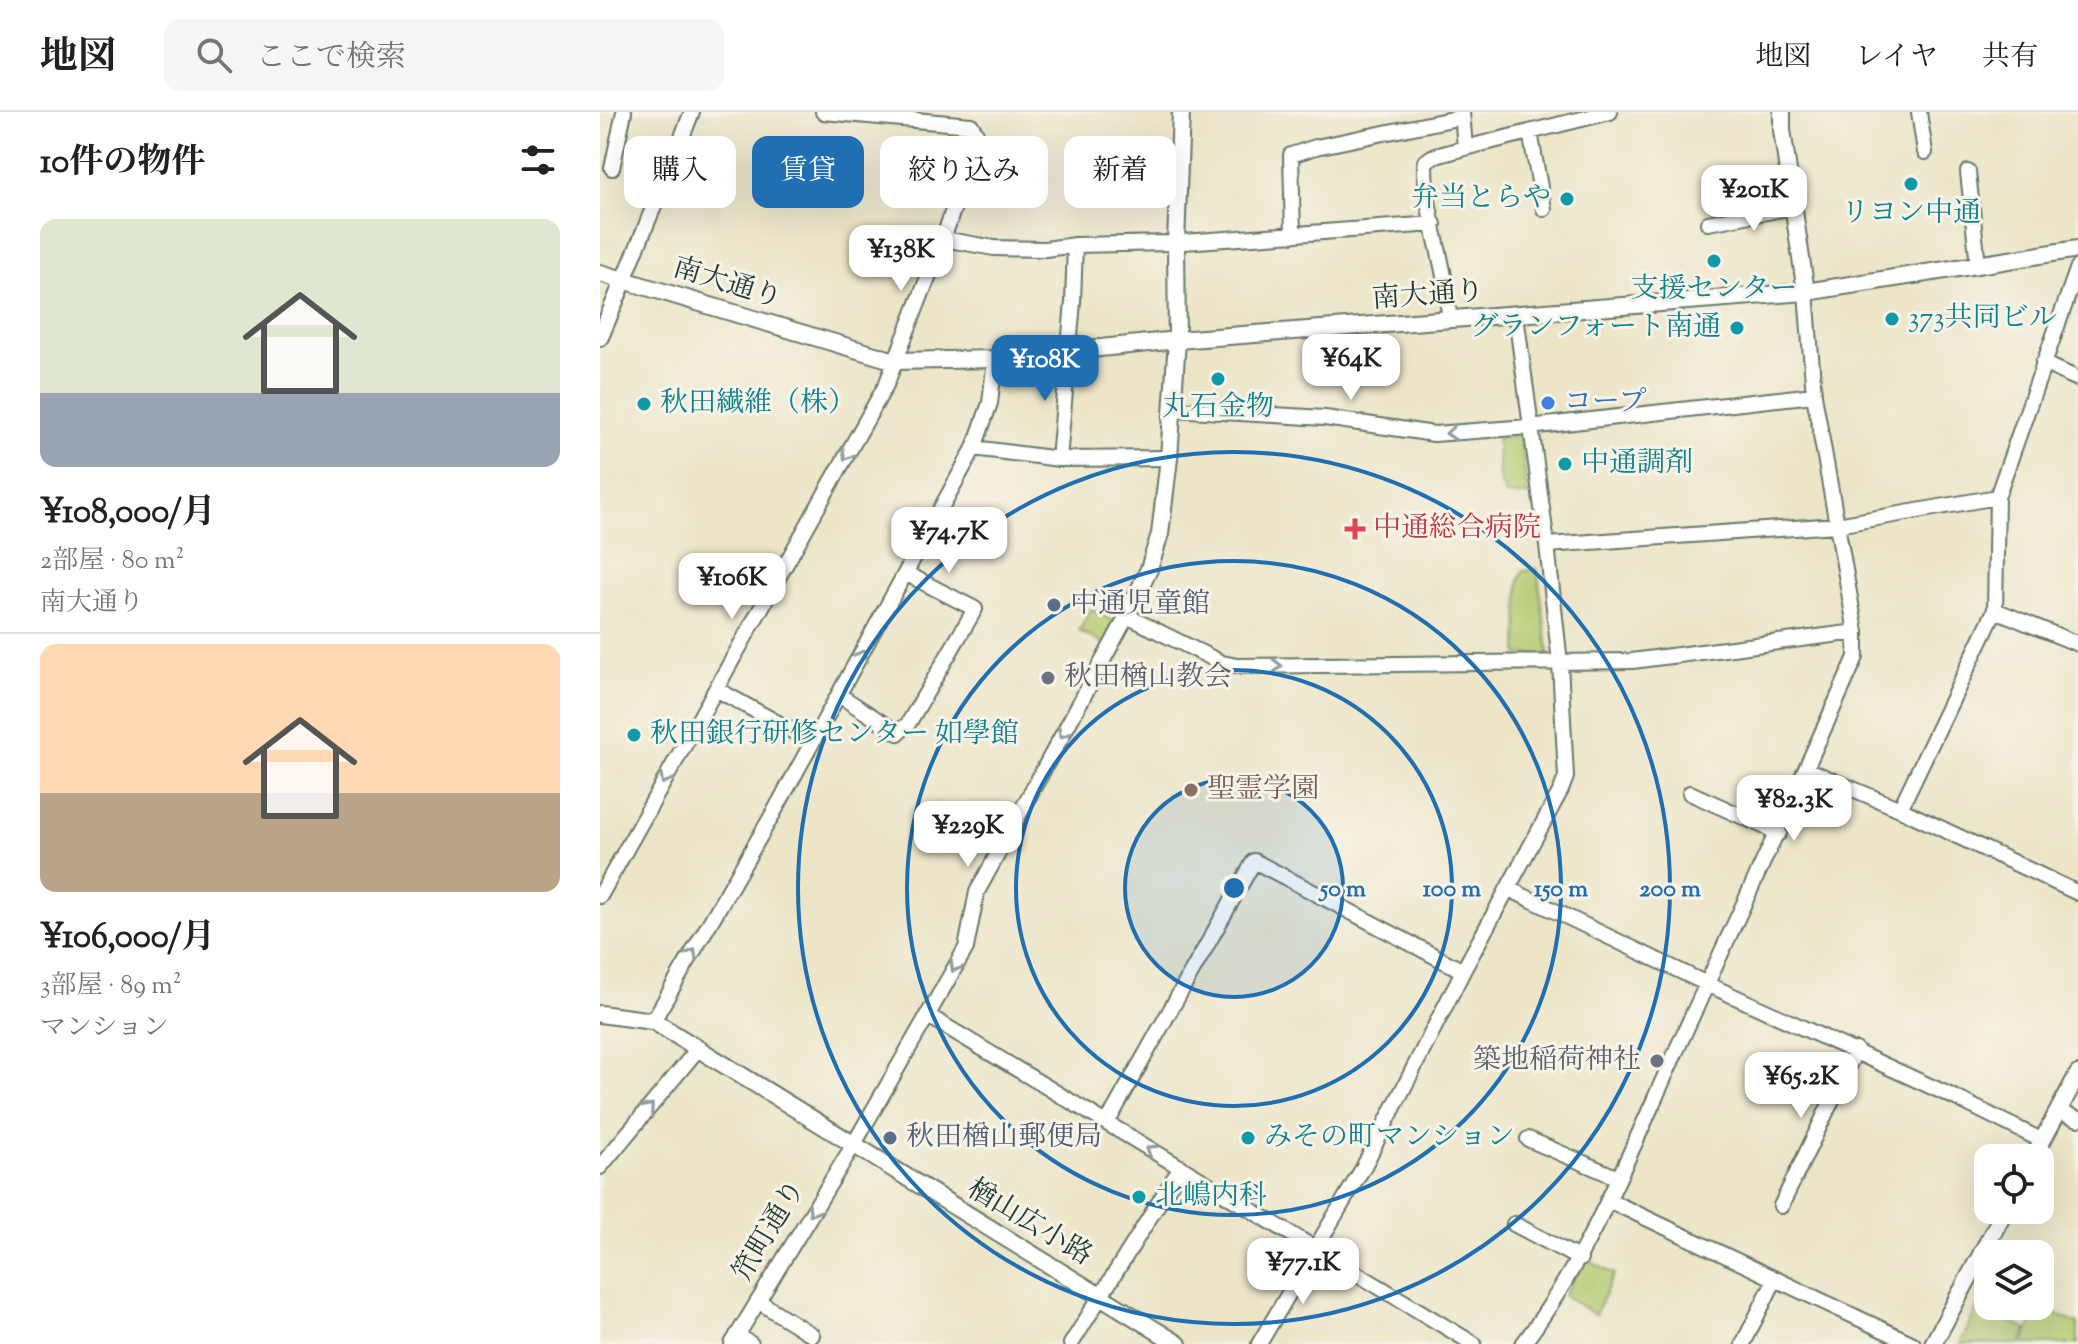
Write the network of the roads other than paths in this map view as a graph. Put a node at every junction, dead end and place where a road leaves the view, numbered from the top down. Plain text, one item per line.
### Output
1 (624, 112) edge
2 (692, 112) edge
3 (823, 112) edge
4 (1181, 112) edge
5 (1610, 112) edge
6 (1782, 112) edge
7 (1919, 112) edge
8 (1462, 114) edge
9 (899, 116) edge
10 (1530, 132) junction
11 (1465, 148) junction
12 (1925, 152) dead end
13 (612, 168) dead end
14 (1968, 172) dead end
15 (1793, 207) junction
16 (1544, 209) dead end
17 (1708, 223) dead end
18 (1434, 224) junction
19 (1293, 235) junction
20 (943, 239) junction
21 (1176, 243) junction
22 (1075, 245) junction
23 (2078, 249) edge
24 (1978, 265) junction
25 (2078, 267) edge
26 (600, 273) edge
27 (624, 280) junction
28 (1806, 292) junction
29 (1516, 316) junction
30 (1449, 320) junction
31 (600, 337) edge
32 (1177, 340) junction
33 (1069, 350) junction
34 (995, 359) junction
35 (895, 361) junction
36 (2043, 363) junction
37 (2078, 379) edge
38 (1814, 395) junction
39 (1173, 409) junction
40 (1529, 427) junction
41 (974, 448) junction
42 (1169, 458) junction
43 (1059, 459) junction
44 (1997, 497) junction
45 (1837, 525) junction
46 (1547, 545) junction
47 (907, 574) junction
48 (1995, 610) junction
49 (1127, 616) junction
50 (1856, 632) junction
51 (2078, 644) edge
52 (1560, 663) junction
53 (716, 689) junction
54 (839, 695) junction
55 (814, 739) junction
56 (1806, 769) junction
57 (1690, 793) dead end
58 (1900, 809) junction
59 (1779, 833) junction
60 (1509, 889) junction
61 (2078, 893) edge
62 (600, 896) edge
63 (1463, 971) junction
64 (1707, 984) junction
65 (600, 1014) edge
66 (927, 1015) junction
67 (653, 1021) junction
68 (697, 1050) junction
69 (1856, 1050) junction
70 (2078, 1074) edge
71 (2058, 1111) junction
72 (2078, 1119) edge
73 (1107, 1123) junction
74 (1528, 1139) dead end
75 (2043, 1141) junction
76 (854, 1144) junction
77 (2041, 1144) edge
78 (600, 1167) edge
79 (1181, 1167) junction
80 (1618, 1178) junction
81 (1608, 1200) junction
82 (1781, 1206) dead end
83 (1514, 1224) dead end
84 (1997, 1224) edge
85 (1314, 1248) junction
86 (1580, 1259) junction
87 (1775, 1279) junction
88 (1101, 1297) junction
89 (758, 1301) junction
90 (812, 1335) dead end
91 (735, 1340) edge
92 (751, 1344) edge
93 (1071, 1344) edge
94 (1178, 1344) edge
95 (1259, 1344) edge
96 (1474, 1344) edge
97 (1523, 1344) edge
98 (1743, 1344) edge
99 (1913, 1344) edge
100 (1933, 1344) edge

1 - 13 street
2 - 27 street
3 - 9 street
4 - 21 street
5 - 10 street
6 - 15 street
7 - 12 street
8 - 11 street
8 - 19 street
9 - 20 street
10 - 11 street
10 - 16 street
11 - 18 street
14 - 24 street
15 - 17 street
15 - 28 street
18 - 19 street
18 - 30 street
19 - 21 street
20 - 22 street
20 - 35 street
21 - 22 street
21 - 32 street
22 - 33 street
23 - 24 street, 南大通り
24 - 28 street, 南大通り
25 - 36 street
26 - 27 street, 南大通り
27 - 31 street
27 - 35 street, 南大通り
28 - 29 street, 南大通り
28 - 38 street
29 - 30 street, 南大通り
29 - 40 street
30 - 32 street, 南大通り
32 - 33 street, 南大通り
32 - 39 street
33 - 34 street, 南大通り
33 - 43 street
34 - 35 street, 南大通り
34 - 41 street
35 -> 53 street
36 - 37 street
36 - 44 street
38 - 40 street
38 - 45 street
40 -> 39 street
39 - 42 street
40 - 46 street
41 - 43 street
41 - 47 street
42 - 43 street
42 - 49 street
44 - 45 street
44 - 48 street
45 - 46 street
45 - 50 street
46 - 52 street
54 -> 47 street
47 - 54 street
48 - 51 street
48 - 58 street
49 -> 52 street
49 -> 66 street, 笊町通り
50 - 52 street
50 - 56 street
52 - 60 street
53 - 55 street
53 -> 62 street
54 - 55 street
67 -> 55 street
56 - 58 street
56 - 59 street
57 - 59 street
58 - 61 street
59 - 64 street
60 - 63 street
60 - 64 street
63 - 73 street
63 - 85 street
64 - 69 street
64 - 80 street
65 - 67 street
66 - 73 street
66 - 76 street, 笊町通り
67 - 68 street, 楢山広小路
68 - 76 street, 楢山広小路
78 -> 68 street
69 - 75 street
69 - 82 street
70 - 71 street
71 - 72 street
71 - 75 street
79 -> 73 street
74 - 80 street
75 - 77 street
76 - 88 street, 楢山広小路
76 -> 89 street, 笊町通り
79 - 85 street
79 - 88 street
80 - 81 street
81 - 86 street
81 - 87 street
83 - 86 street
84 - 100 street
85 - 95 street
85 - 96 street
86 - 97 street
87 - 98 street
87 - 99 street
88 - 93 street
88 - 94 street, 楢山広小路
89 - 90 street
89 - 91 street, 笊町通り
91 - 92 street

